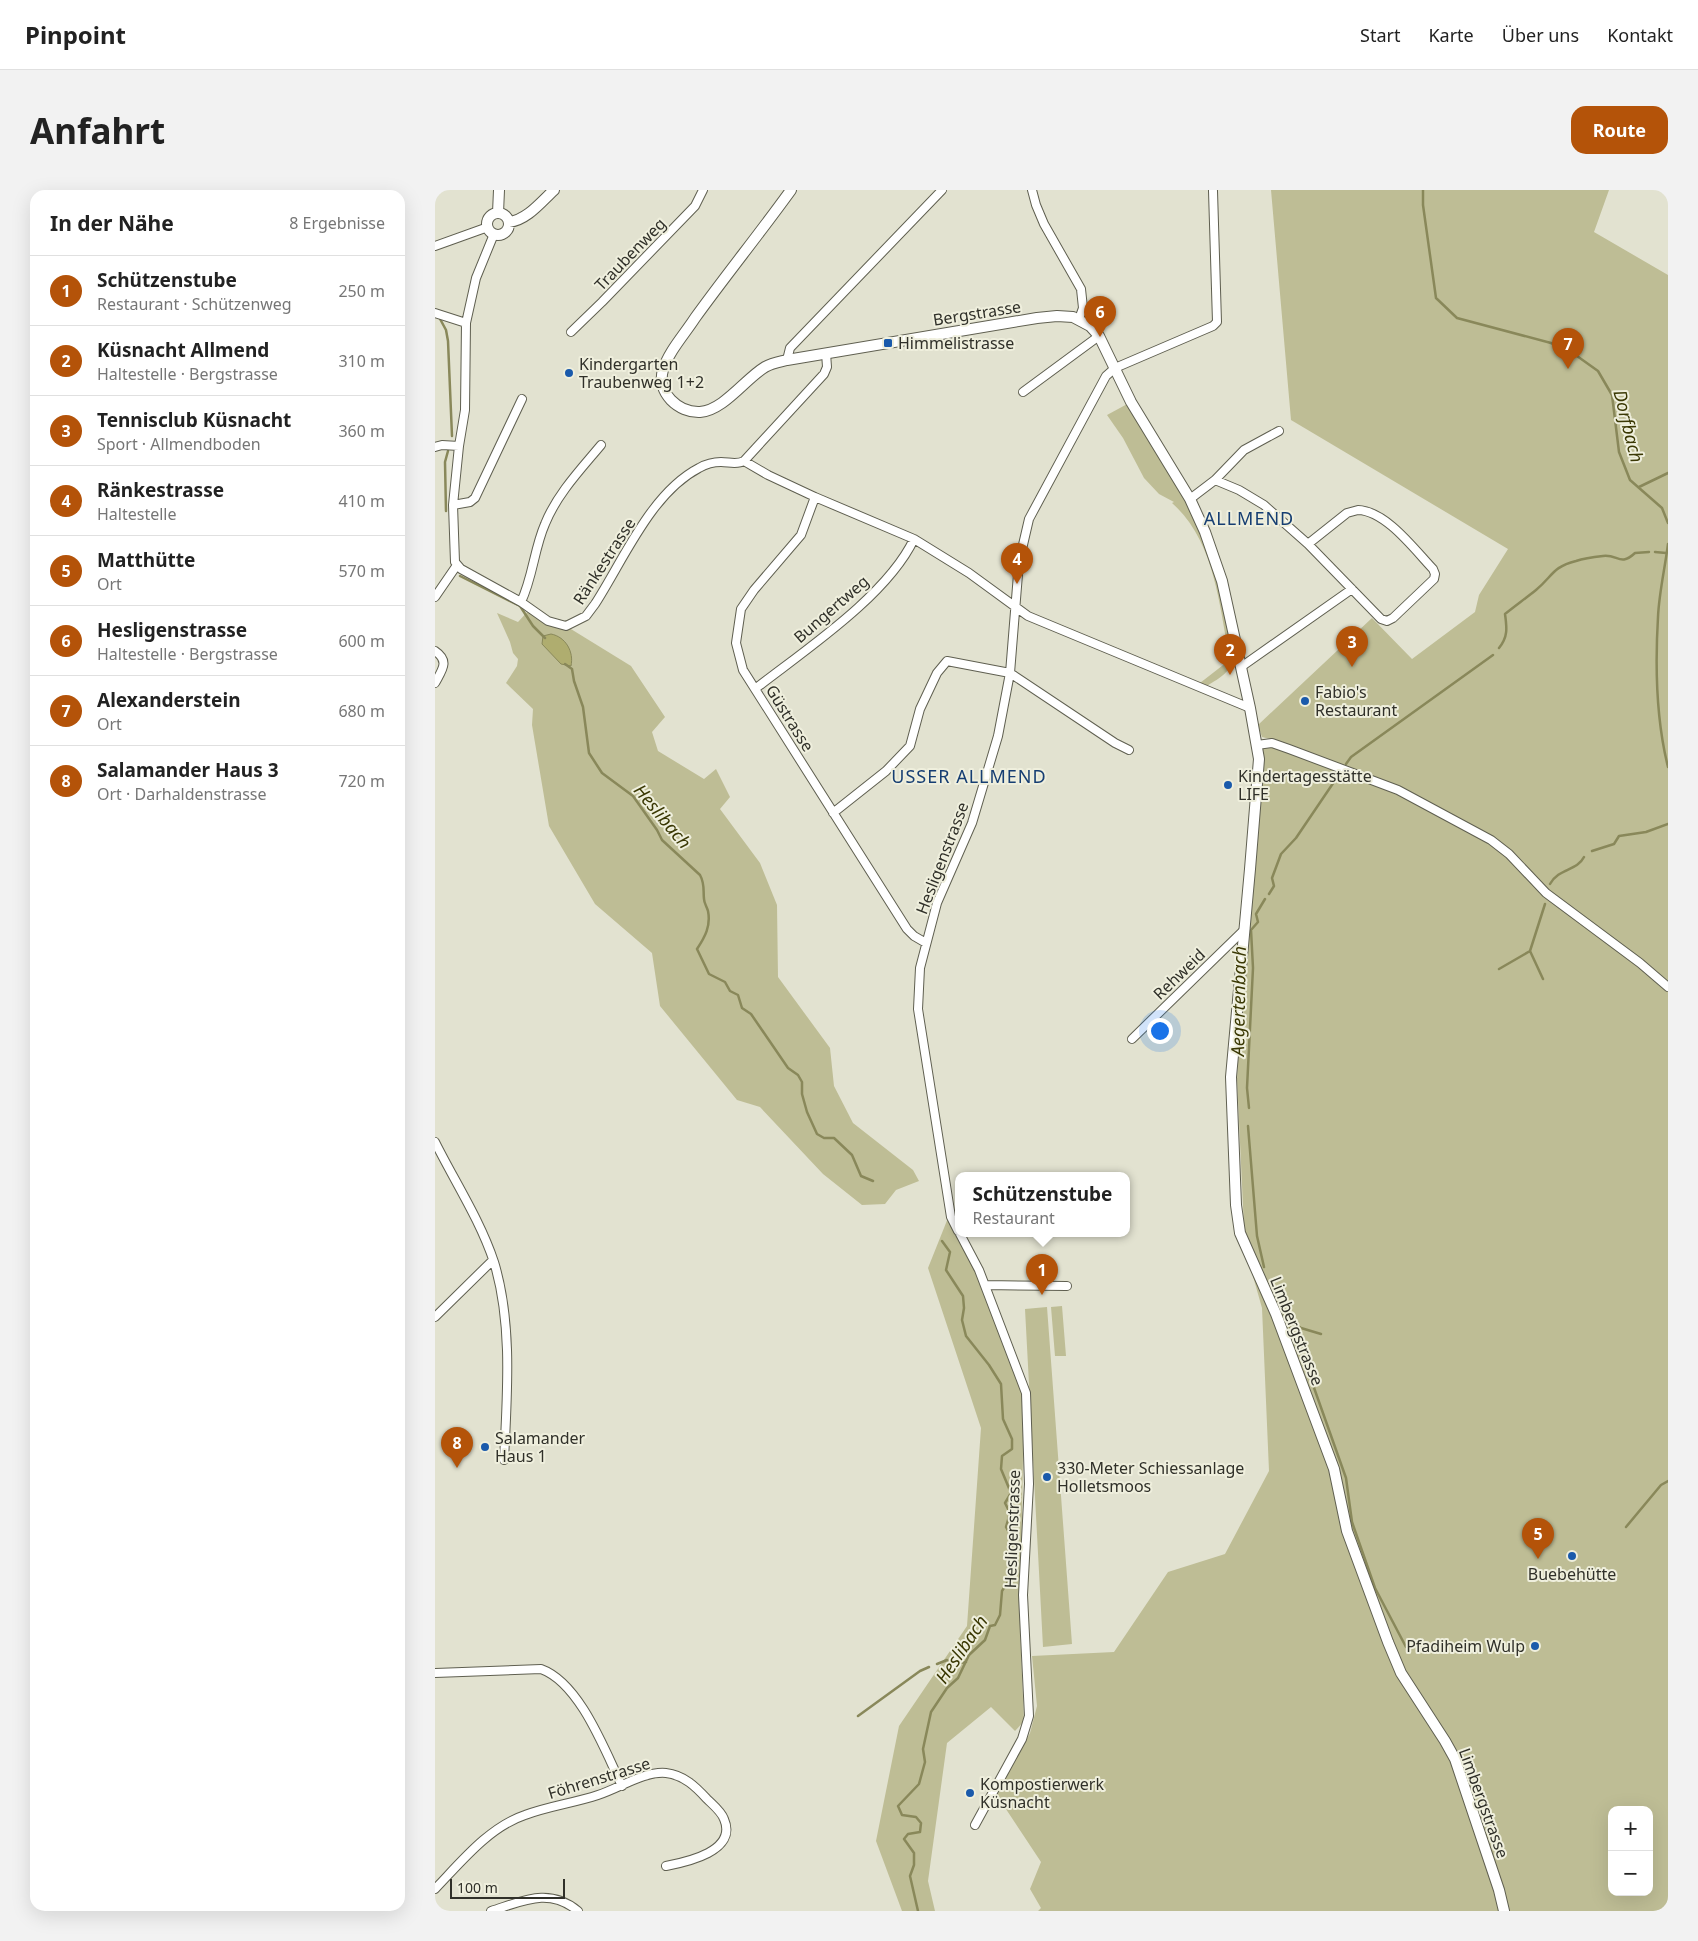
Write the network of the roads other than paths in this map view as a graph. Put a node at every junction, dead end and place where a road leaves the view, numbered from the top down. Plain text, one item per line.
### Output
1 (499, 190) edge
2 (554, 190) edge
3 (703, 190) edge
4 (791, 190) edge
5 (942, 190) edge
6 (1032, 190) edge
7 (1213, 191) dead end
8 (498, 213) junction
9 (509, 222) junction
10 (491, 230) junction
11 (435, 246) edge
12 (435, 313) edge
13 (1079, 319) junction
14 (466, 324) junction
15 (571, 332) dead end
16 (1099, 336) junction
17 (826, 353) junction
18 (787, 360) junction
19 (1115, 368) junction
20 (1023, 392) dead end
21 (522, 399) dead end
22 (1279, 431) dead end
23 (601, 445) dead end
24 (459, 446) junction
25 (435, 447) edge
26 (744, 461) junction
27 (1215, 480) junction
28 (815, 497) junction
29 (1190, 500) junction
30 (453, 505) junction
31 (914, 539) junction
32 (1308, 544) junction
33 (457, 565) junction
34 (1352, 589) junction
35 (435, 597) edge
36 (521, 602) junction
37 (1016, 609) junction
38 (435, 651) edge
39 (1241, 667) junction
40 (1010, 673) junction
41 (435, 683) edge
42 (755, 689) junction
43 (1250, 708) junction
44 (1257, 744) junction
45 (1129, 750) dead end
46 (833, 813) junction
47 (1245, 929) junction
48 (926, 943) junction
49 (1668, 987) edge
50 (1132, 1039) dead end
51 (435, 1142) edge
52 (955, 1224) edge
53 (961, 1237) edge
54 (493, 1260) junction
55 (985, 1286) junction
56 (1067, 1286) dead end
57 (435, 1317) edge
58 (504, 1460) dead end
59 (435, 1674) edge
60 (622, 1786) junction
61 (975, 1825) dead end
62 (665, 1866) dead end
63 (435, 1889) edge
64 (491, 1911) edge
65 (578, 1911) edge
66 (1504, 1911) edge

1 - 8 street
2 - 9 street
3 - 15 street, Traubenweg
4 - 18 street, Bergstrasse
5 - 18 street
6 - 13 street
7 - 19 street
8 - 9 street
8 - 10 street
9 - 10 street
10 - 11 street
10 - 14 street
12 - 14 street
13 - 16 street
13 - 17 street, Bergstrasse
14 - 24 street
16 - 19 street
16 - 20 street
17 - 18 street, Bergstrasse
17 - 26 street
19 - 29 street
19 - 37 street, Hesligenstrasse
21 - 30 street
22 - 27 street
23 - 36 street
24 - 25 street
24 - 30 street
26 - 28 street
26 - 36 street, Ränkestrasse
27 - 29 street
27 - 32 street
28 - 31 street
28 - 42 street, Güstrasse
29 - 39 street
30 - 33 street
31 - 37 street
31 - 42 street, Bungertweg
32 - 34 street
32 - 34 street
33 - 35 street
33 - 36 street, Ränkestrasse
34 - 39 street
37 - 40 street, Hesligenstrasse
37 - 43 street
38 - 41 street
39 - 43 street
40 - 45 street
40 - 46 street
40 - 48 street, Hesligenstrasse
42 - 46 street, Güstrasse
43 - 44 street, Limbergstrasse
44 - 47 street, Limbergstrasse
44 - 49 street
46 - 48 street, Güstrasse
47 - 50 street, Rehweid
47 - 66 street, Limbergstrasse
48 - 52 street, Hesligenstrasse
51 - 54 street
53 - 55 street, Hesligenstrasse
54 - 57 street
54 - 58 street
55 - 56 street
55 - 61 street, Hesligenstrasse
59 - 60 street
60 - 62 street, Föhrenstrasse
60 - 63 street, Föhrenstrasse
64 - 65 street

